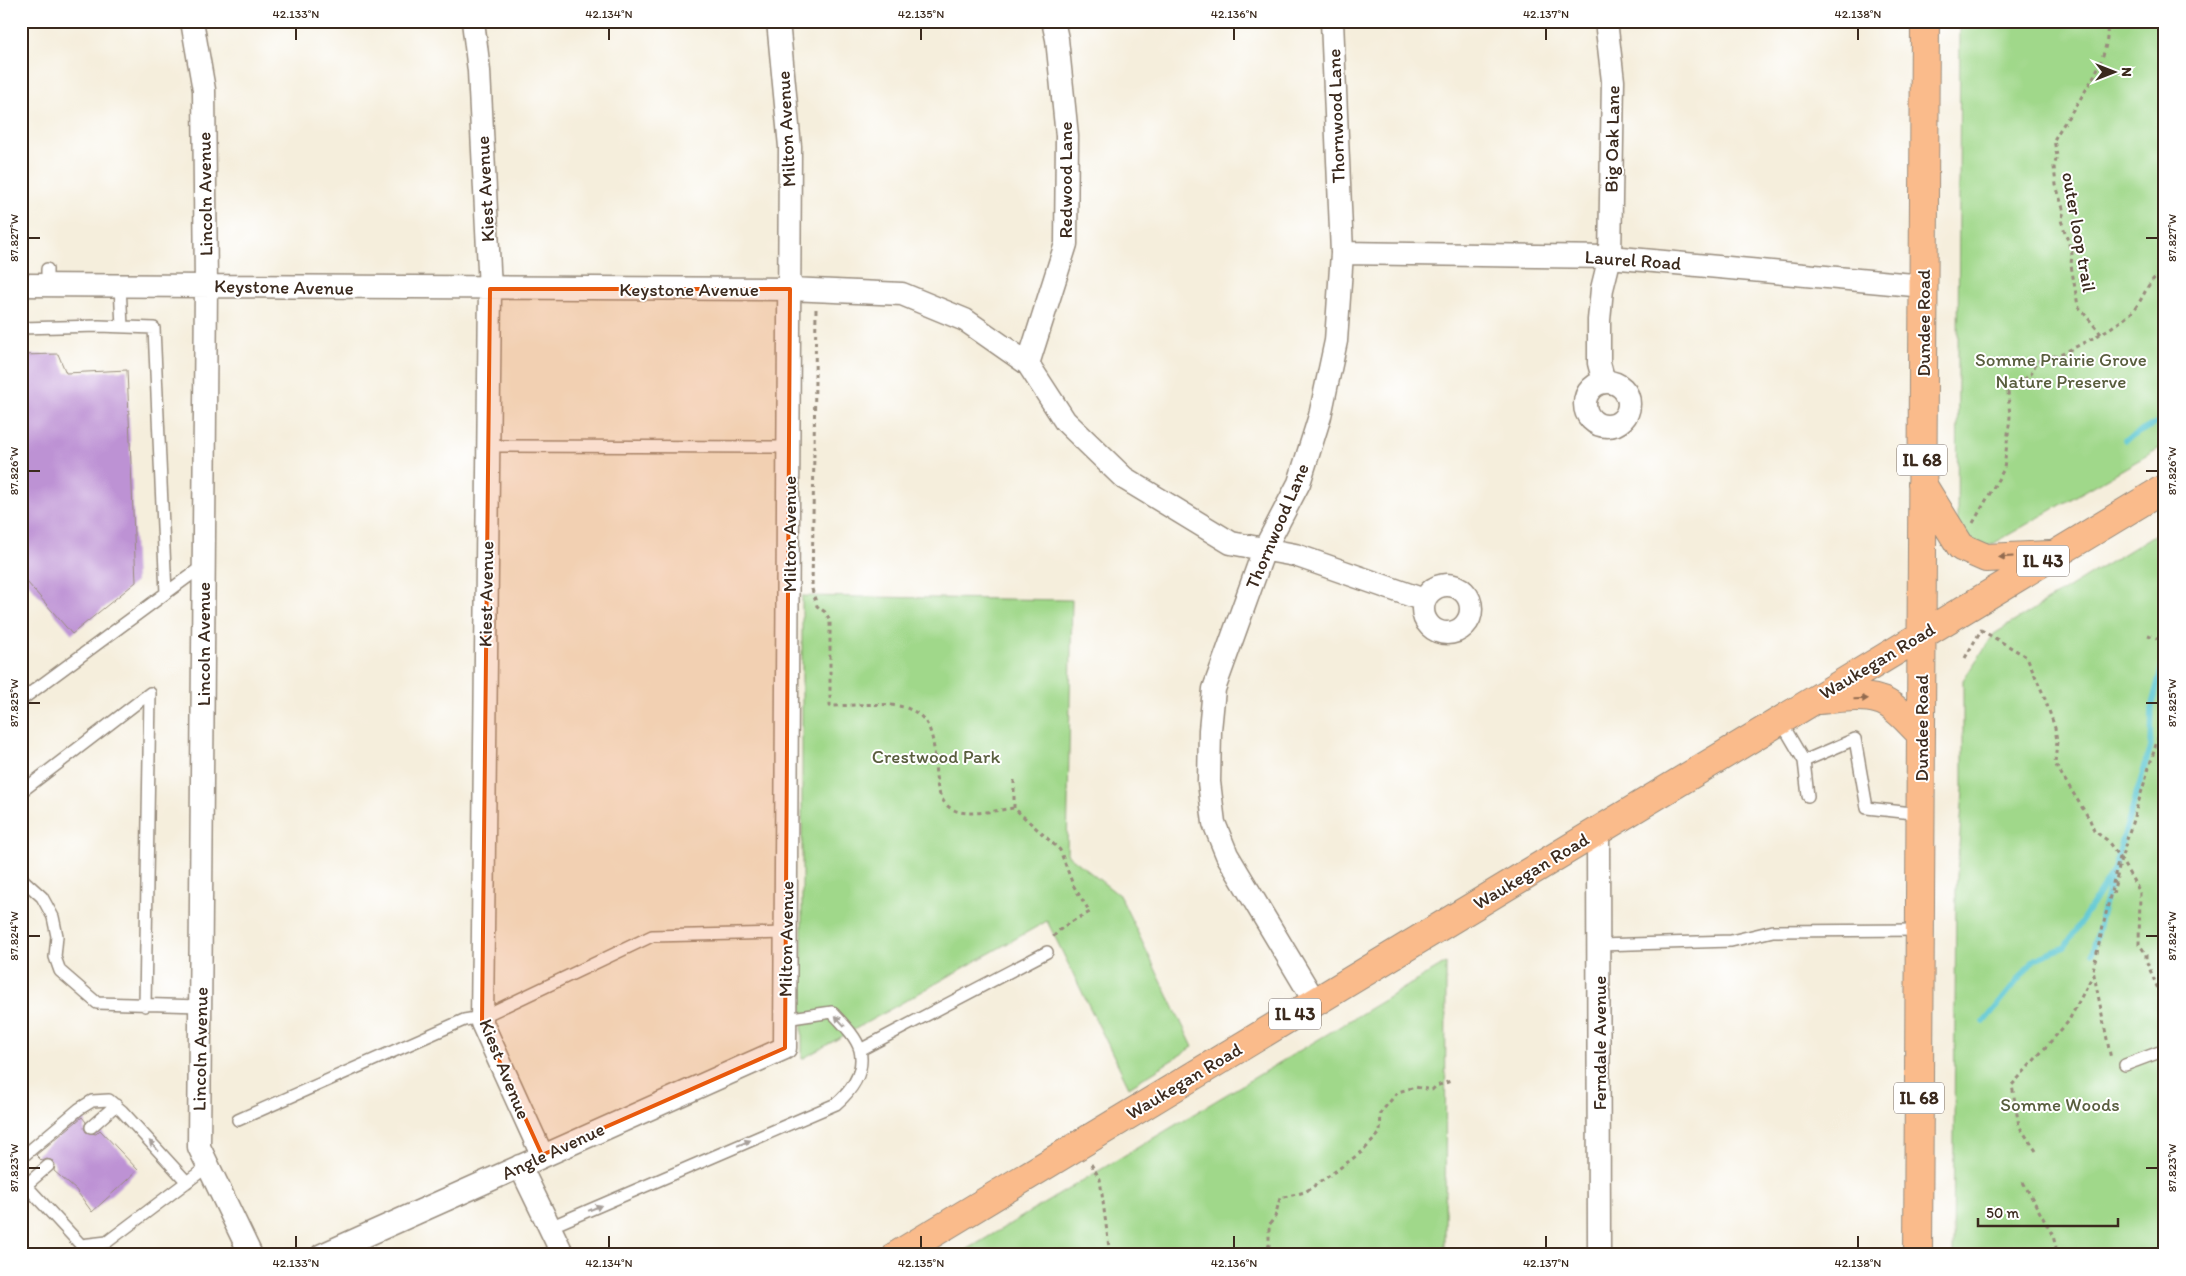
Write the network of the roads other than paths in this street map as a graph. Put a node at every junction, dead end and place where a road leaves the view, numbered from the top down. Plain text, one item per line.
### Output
1 (192, 21) edge
2 (472, 21) edge
3 (778, 21) edge
4 (1053, 21) edge
5 (1332, 21) edge
6 (1606, 21) edge
7 (1925, 21) edge
8 (1342, 253) junction
9 (1610, 257) junction
10 (21, 285) edge
11 (120, 285) junction
12 (206, 286) junction
13 (1924, 286) junction
14 (490, 289) junction
15 (790, 289) junction
16 (122, 327) junction
17 (21, 328) edge
18 (1028, 364) junction
19 (1604, 382) dead end
20 (488, 446) junction
21 (789, 447) junction
22 (1922, 484) junction
23 (2165, 488) edge
24 (1264, 550) junction
25 (2054, 555) junction
26 (204, 565) junction
27 (166, 593) junction
28 (1424, 600) dead end
29 (1922, 634) junction
30 (21, 700) edge
31 (1812, 701) junction
32 (1780, 720) junction
33 (1921, 734) junction
34 (1804, 761) junction
35 (21, 792) edge
36 (1808, 796) dead end
37 (1921, 814) junction
38 (1598, 830) junction
39 (21, 878) edge
40 (1920, 930) junction
41 (786, 933) junction
42 (1599, 945) junction
43 (1047, 952) road end
44 (1315, 1002) junction
45 (145, 1006) junction
46 (200, 1006) junction
47 (482, 1017) junction
48 (785, 1019) junction
49 (785, 1048) joint
50 (860, 1050) junction
51 (2165, 1050) edge
52 (2119, 1066) road end
53 (116, 1105) junction
54 (238, 1120) dead end
55 (91, 1127) dead end
56 (542, 1154) junction
57 (21, 1158) edge
58 (48, 1166) dead end
59 (208, 1166) junction
60 (520, 1166) junction
61 (187, 1182) junction
62 (23, 1183) edge
63 (550, 1227) junction
64 (251, 1255) edge
65 (322, 1255) edge
66 (564, 1255) edge
67 (897, 1255) edge
68 (1599, 1255) edge
69 (1918, 1255) edge

1 - 12 street, Lincoln Avenue
2 - 14 street, Kiest Avenue
3 - 15 street, Milton Avenue
4 - 18 street, Redwood Lane
5 - 8 street, Thornwood Lane
6 - 9 street, Big Oak Lane
7 - 13 main road, Dundee Road / IL 68
8 - 9 street, Laurel Road
8 - 24 street, Thornwood Lane
9 - 13 street, Laurel Road
9 - 19 street, Big Oak Lane
10 - 11 street, Keystone Avenue
11 - 12 street, Keystone Avenue
11 - 16 lane
12 - 14 street, Keystone Avenue
12 - 26 street, Lincoln Avenue
13 - 22 main road, Dundee Road / IL 68
14 - 15 street, Keystone Avenue
14 - 20 street, Kiest Avenue
15 - 18 street, Keystone Avenue
15 - 21 street, Milton Avenue
16 - 17 lane
16 - 27 lane
18 - 24 street, Keystone Avenue
20 - 21 lane
20 - 47 street, Kiest Avenue
21 - 41 street, Milton Avenue
25 -> 22 main road
22 - 29 main road, Dundee Road / IL 68
23 - 25 main road, Waukegan Road / IL 43
24 - 28 street, Keystone Avenue
24 - 44 street, Thornwood Lane
25 - 29 main road, Waukegan Road / IL 43
26 - 27 lane
26 - 46 street, Lincoln Avenue
27 - 30 lane
29 - 31 main road, Waukegan Road / IL 43
29 - 33 main road, Dundee Road / IL 68
31 - 32 main road, Waukegan Road / IL 43
31 -> 33 main road
32 - 34 lane
32 - 38 main road, Waukegan Road / IL 43
33 - 37 main road, Dundee Road / IL 68
34 - 36 lane
34 - 37 lane
35 - 45 lane
37 - 40 main road, Dundee Road / IL 68
38 - 42 street, Ferndale Avenue
38 - 44 main road, Waukegan Road / IL 43
39 - 45 lane
40 - 42 lane
40 - 69 main road, Dundee Road / IL 68
41 - 47 lane
41 - 48 street, Milton Avenue
42 - 68 street, Ferndale Avenue
43 - 50 lane
44 - 67 main road, Waukegan Road / IL 43
45 - 46 lane
46 - 59 street, Lincoln Avenue
47 - 54 lane
47 - 56 street, Kiest Avenue
48 - 49 street, Milton Avenue
50 -> 48 lane
49 - 56 street, Angle Avenue
63 -> 50 lane
51 - 52 lane
53 - 55 lane
53 - 57 lane
61 -> 53 lane
56 - 60 street, Angle Avenue
58 - 62 lane
59 - 61 lane
59 - 64 street, Lincoln Avenue
60 - 63 street
60 - 65 street, Angle Avenue
61 - 62 lane
63 - 66 street

